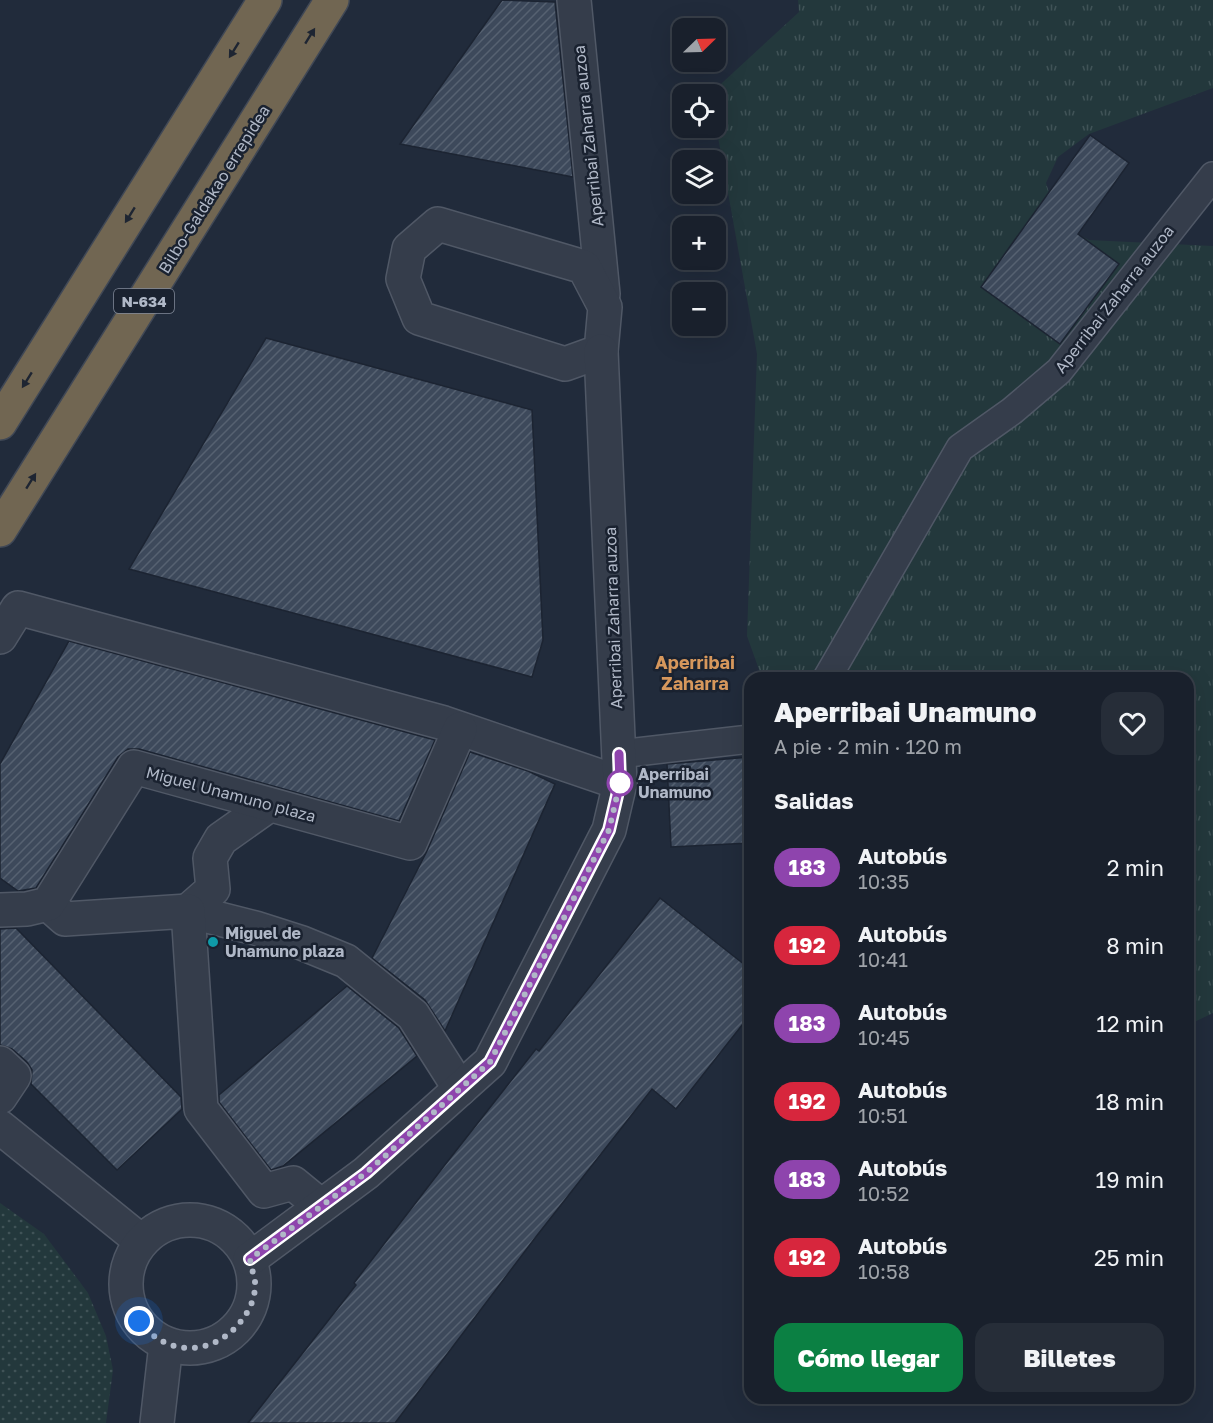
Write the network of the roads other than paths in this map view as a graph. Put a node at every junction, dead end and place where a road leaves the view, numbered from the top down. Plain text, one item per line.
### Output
1 (265, 0) edge
2 (332, 0) edge
3 (574, 0) edge
4 (1213, 176) edge
5 (604, 307) junction
6 (601, 351) junction
7 (0, 423) edge
8 (0, 531) edge
9 (0, 636) edge
10 (830, 672) edge
11 (460, 729) junction
12 (744, 741) edge
13 (619, 768) junction
14 (269, 805) junction
15 (48, 904) junction
16 (0, 910) edge
17 (188, 911) junction
18 (0, 1063) edge
19 (460, 1089) junction
20 (0, 1097) edge
21 (0, 1127) edge
22 (321, 1206) junction
23 (141, 1241) junction
24 (250, 1259) junction
25 (166, 1344) junction
26 (157, 1423) edge

1 -> 7 highway
8 -> 2 highway, Bilbo-Galdakao errepidea / N-634
3 - 5 street, Aperribai Zaharra auzoa
4 - 10 lane, Aperribai Zaharra auzoa
5 - 6 street, Aperribai Zaharra auzoa
5 - 6 street
6 - 13 street, Aperribai Zaharra auzoa
9 - 11 street
11 - 13 street
11 - 14 street, Miguel Unamuno plaza
12 - 13 lane
13 - 19 street, Aperribai Zaharra auzoa
14 - 15 street, Miguel Unamuno plaza
14 - 17 street
15 - 16 street
15 - 17 street
17 - 19 street
17 - 22 street
18 - 20 street
19 - 22 street, Aperribai Zaharra auzoa
21 - 23 street
22 - 24 street, Aperribai Zaharra auzoa
23 - 24 street
23 - 25 street
24 - 25 street
25 - 26 street

